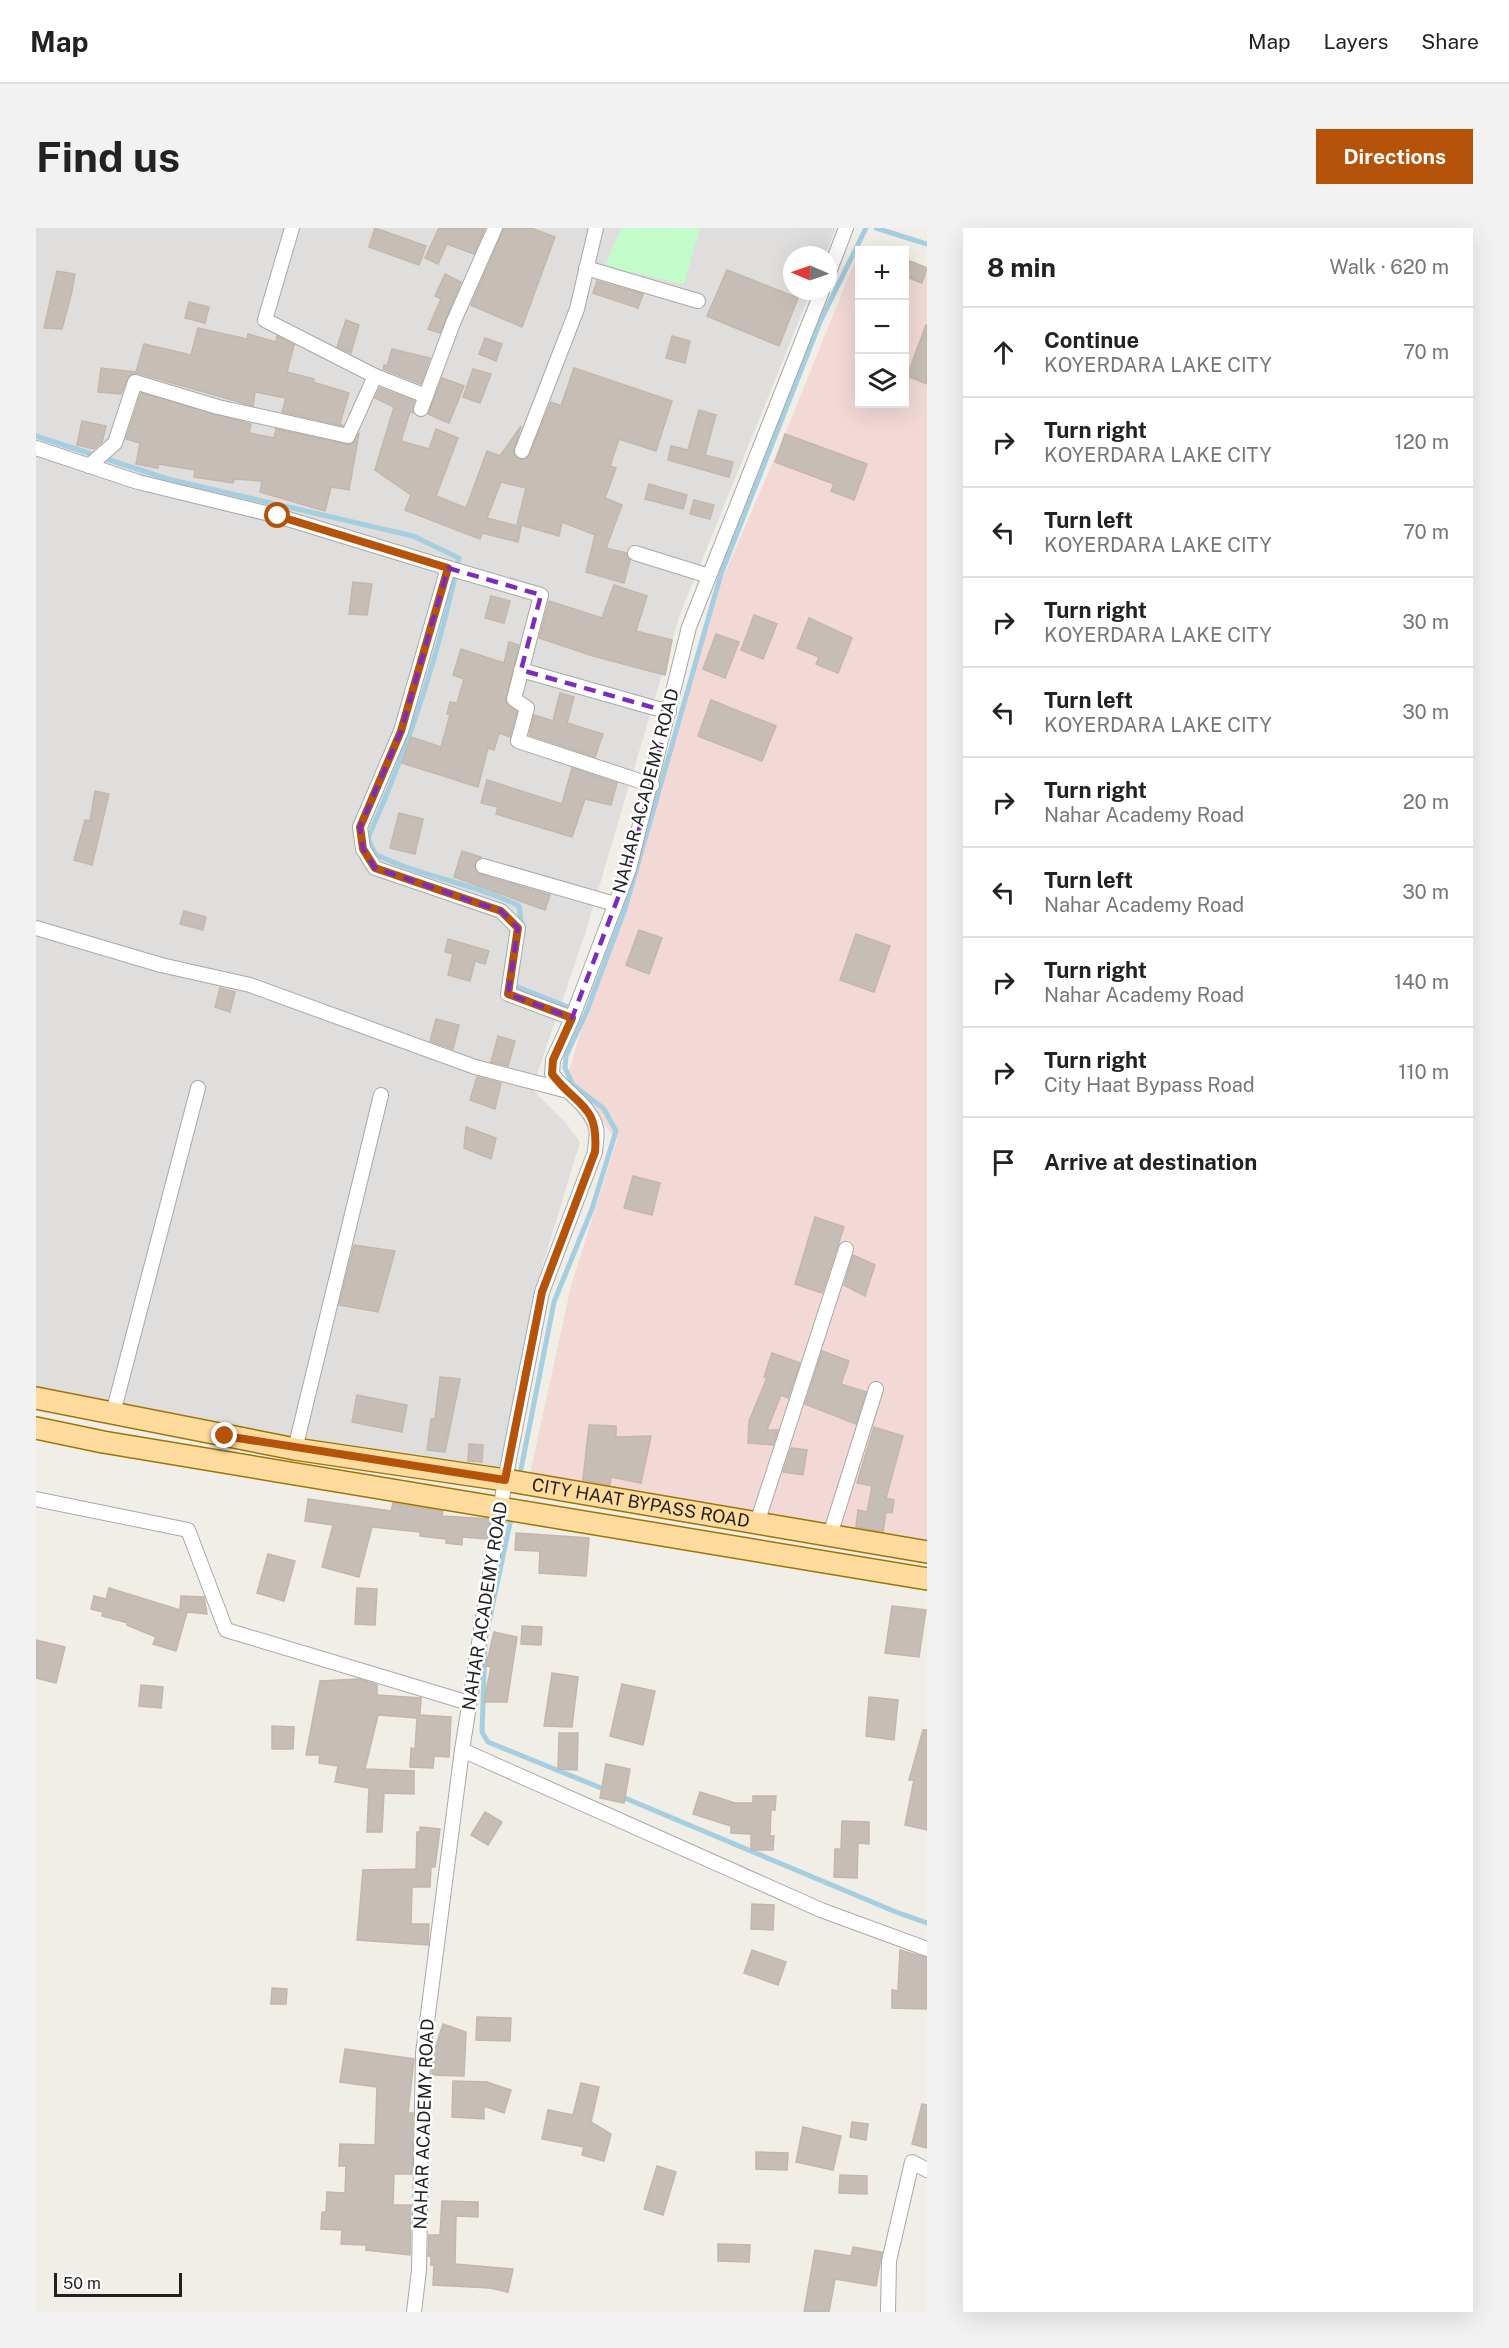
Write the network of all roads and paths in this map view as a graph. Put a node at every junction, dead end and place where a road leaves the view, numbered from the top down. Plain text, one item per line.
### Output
1 (292, 228) edge
2 (495, 228) edge
3 (596, 228) edge
4 (846, 228) edge
5 (837, 252) edge
6 (586, 268) junction
7 (818, 300) edge
8 (698, 301) dead end
9 (375, 376) junction
10 (36, 448) edge
11 (522, 451) dead end
12 (89, 466) junction
13 (635, 553) dead end
14 (448, 568) junction
15 (709, 576) junction
16 (521, 670) junction
17 (669, 712) junction
18 (652, 785) junction
19 (483, 866) dead end
20 (615, 904) junction
21 (36, 928) edge
22 (572, 1018) junction
23 (198, 1088) dead end
24 (564, 1090) junction
25 (381, 1095) dead end
26 (846, 1249) dead end
27 (876, 1389) dead end
28 (36, 1398) edge
29 (113, 1413) junction
30 (36, 1428) edge
31 (295, 1449) junction
32 (505, 1480) junction
33 (36, 1499) edge
34 (502, 1508) junction
35 (757, 1523) junction
36 (830, 1535) junction
37 (927, 1552) edge
38 (927, 1579) edge
39 (469, 1704) junction
40 (462, 1750) junction
41 (927, 1949) edge
42 (927, 2170) edge
43 (414, 2312) edge
44 (888, 2312) edge

1 - 9 street
2 - 9 street
3 - 6 street
4 - 5 street
6 - 8 street
6 - 11 street
7 - 15 street, NAHAR ACADEMY ROAD
9 - 12 street
10 - 12 street
12 - 14 street
13 - 15 street
14 - 16 street
14 - 22 street
15 - 17 street, NAHAR ACADEMY ROAD
16 - 17 street
16 - 18 street
17 - 18 street, NAHAR ACADEMY ROAD
18 - 20 street, NAHAR ACADEMY ROAD
19 - 20 street
20 - 22 street, NAHAR ACADEMY ROAD
21 - 24 street
22 - 24 street, NAHAR ACADEMY ROAD
23 - 29 street
24 - 32 street, NAHAR ACADEMY ROAD
25 - 31 street
26 - 35 street
27 - 36 street
28 - 29 main road, CITY HAAT BYPASS ROAD
29 - 31 main road, CITY HAAT BYPASS ROAD
30 - 34 main road, CITY HAAT BYPASS ROAD
31 - 32 main road, CITY HAAT BYPASS ROAD
32 - 34 street, NAHAR ACADEMY ROAD
32 - 35 main road, CITY HAAT BYPASS ROAD
33 - 39 street
34 - 38 main road, CITY HAAT BYPASS ROAD
34 - 39 street, NAHAR ACADEMY ROAD
35 - 36 main road, CITY HAAT BYPASS ROAD
36 - 37 main road, CITY HAAT BYPASS ROAD
39 - 40 street, NAHAR ACADEMY ROAD
40 - 41 street
40 - 43 street, NAHAR ACADEMY ROAD
42 - 44 street

